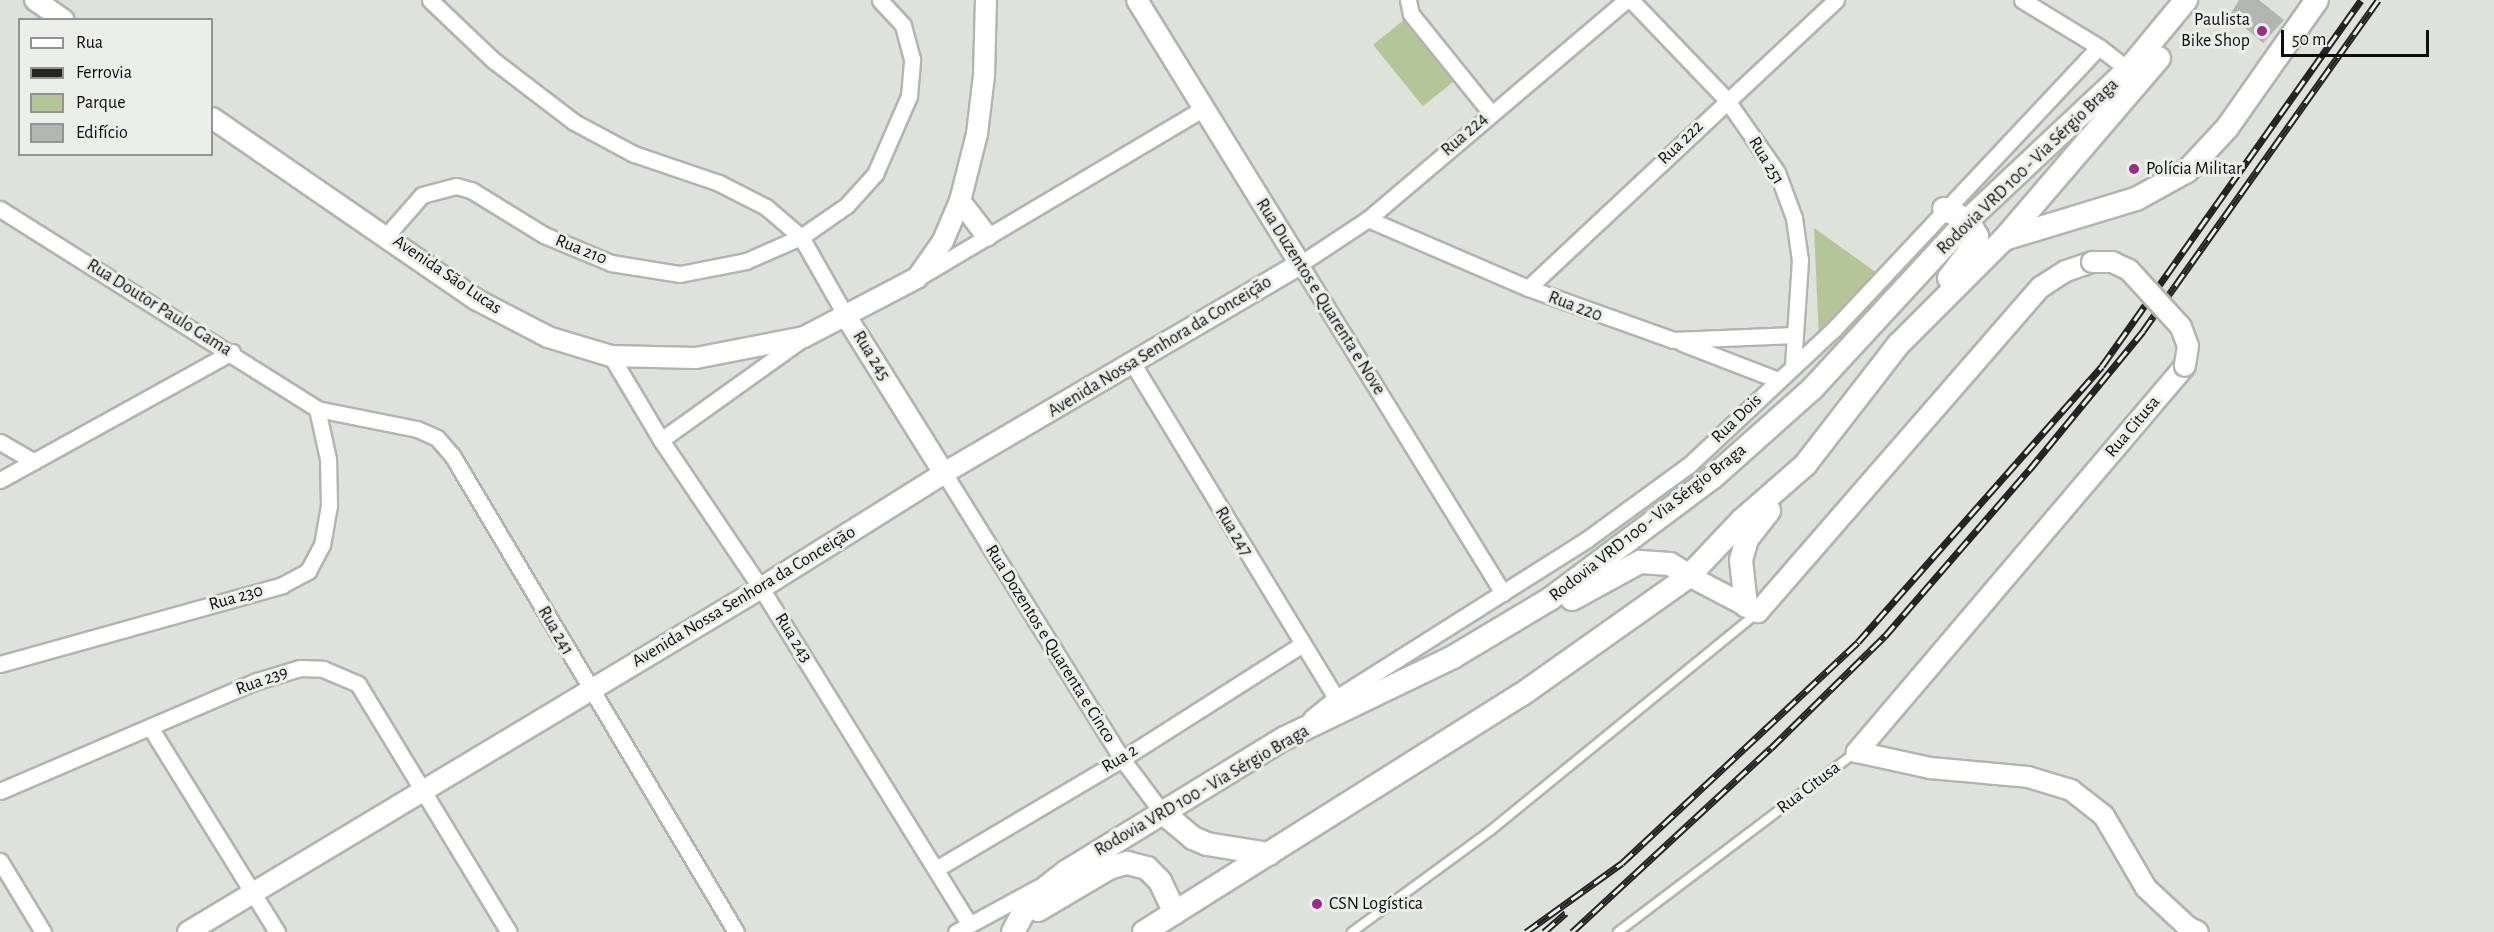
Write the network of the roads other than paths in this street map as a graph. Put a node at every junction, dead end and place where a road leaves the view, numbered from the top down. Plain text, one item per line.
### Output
1 (35, 0) edge
2 (430, 0) edge
3 (880, 0) edge
4 (986, 0) edge
5 (1137, 0) edge
6 (1408, 0) edge
7 (1626, 0) edge
8 (1630, 0) edge
9 (1836, 0) edge
10 (2022, 0) edge
11 (2186, 0) edge
12 (2201, 0) edge
13 (2317, 0) edge
14 (61, 18) edge
15 (2099, 47) junction
16 (2128, 70) junction
17 (1726, 99) junction
18 (1202, 109) junction
19 (1491, 113) junction
20 (213, 119) edge
21 (960, 201) junction
22 (0, 209) edge
23 (1944, 209) junction
24 (1368, 219) junction
25 (1968, 220) junction
26 (387, 235) junction
27 (987, 236) junction
28 (801, 237) junction
29 (2004, 239) junction
30 (1300, 264) junction
31 (917, 278) junction
32 (1528, 288) junction
33 (847, 318) junction
34 (1795, 335) junction
35 (804, 337) junction
36 (1673, 340) junction
37 (1899, 344) junction
38 (232, 352) junction
39 (611, 356) junction
40 (1133, 364) junction
41 (1793, 365) junction
42 (1778, 380) junction
43 (317, 409) junction
44 (661, 440) junction
45 (0, 442) edge
46 (34, 462) junction
47 (1805, 465) junction
48 (944, 473) junction
49 (0, 480) edge
50 (1689, 576) junction
51 (761, 588) junction
52 (1503, 593) junction
53 (1752, 609) junction
54 (1301, 645) junction
55 (0, 664) edge
56 (1397, 687) junction
57 (589, 691) junction
58 (1336, 698) junction
59 (150, 727) junction
60 (1285, 738) junction
61 (1857, 752) junction
62 (1122, 759) junction
63 (422, 789) junction
64 (0, 790) edge
65 (1161, 810) junction
66 (1269, 854) junction
67 (0, 861) edge
68 (936, 868) junction
69 (1066, 872) junction
70 (252, 891) junction
71 (1175, 913) junction
72 (962, 928) edge
73 (43, 932) edge
74 (188, 932) edge
75 (277, 932) edge
76 (509, 932) edge
77 (736, 932) edge
78 (1012, 932) edge
79 (1144, 932) edge
80 (1352, 932) edge
81 (1618, 932) edge
82 (2198, 932) edge

1 - 14 street
2 - 28 street, Rua 245
3 - 28 street, Rua 210
4 - 21 street
5 - 18 street, Rua Duzentos e Quarenta e Nove
6 - 19 street
7 - 19 street, Rua 224
8 - 17 street, Rua 251
9 - 17 street, Rua 222
10 - 15 street
11 - 16 main road, Rodovia VRD 100 - Via Sérgio Braga
12 - 29 main road, Rodovia VRD 100 - Via Sérgio Braga
13 - 29 main road
15 - 16 street
15 - 23 street, Rua Dois
16 - 25 main road, Rodovia VRD 100 - Via Sérgio Braga
17 - 32 street, Rua 222
17 - 34 street, Rua 251
18 - 27 street
18 - 30 street, Rua Duzentos e Quarenta e Nove
19 - 24 street, Rua 224
20 - 26 street, Avenida São Lucas
21 - 27 street
21 - 31 street
22 - 38 street, Rua Doutor Paulo Gama
23 - 25 main road
23 - 41 street, Rua Dois
24 - 30 street, Rua 224
24 - 32 street, Rua 220
25 - 37 main road
25 - 56 main road, Rodovia VRD 100 - Via Sérgio Braga
26 - 28 street, Rua 210
26 - 39 street, Avenida São Lucas
27 - 31 street
28 - 33 street, Rua 245
29 - 37 main road, Rodovia VRD 100 - Via Sérgio Braga
30 - 40 street, Avenida Nossa Senhora da Conceição
30 - 52 street, Rua Duzentos e Quarenta e Nove
31 - 33 street, Avenida São Lucas
32 - 36 street, Rua 220
33 - 35 street, Avenida São Lucas
33 - 48 street, Rua 245
34 - 36 street, Rua 220
34 - 41 street, Rua 251
35 - 39 street, Avenida São Lucas
35 - 44 street
36 - 42 street
37 - 47 main road, Rodovia VRD 100 - Via Sérgio Braga
38 - 43 street, Rua Doutor Paulo Gama
38 - 46 street
39 - 44 street, Rua 243
40 - 48 street, Avenida Nossa Senhora da Conceição
40 - 54 street, Rua 247
41 - 42 street, Rua Dois
42 - 52 street, Rua Dois
43 - 55 street, Rua 230
43 - 57 street, Rua 241
44 - 51 street, Rua 243
45 - 46 street
46 - 49 street
47 - 50 main road, Rodovia VRD 100 - Via Sérgio Braga
47 - 53 main road
48 - 51 street, Avenida Nossa Senhora da Conceição
48 - 62 street, Rua Dozentos e Quarenta e Cinco
50 - 53 street
50 - 56 main road
50 - 66 main road, Rodovia VRD 100 - Via Sérgio Braga
51 - 57 street, Avenida Nossa Senhora da Conceição
51 - 68 street, Rua 243
52 - 58 street, Rua Dois
53 - 61 street, Rua Citusa, bridge
53 - 80 lane
54 - 58 street, Rua 247
54 - 62 street, Rua 2
56 - 60 main road, Rodovia VRD 100 - Via Sérgio Braga
57 - 63 street, Avenida Nossa Senhora da Conceição
57 - 77 street, Rua 241
58 - 60 street, Rua Dois
59 - 63 street, Rua 239
59 - 64 street, Rua 239
59 - 70 street
60 - 65 main road, Rodovia VRD 100 - Via Sérgio Braga
61 - 81 lane, Rua Citusa
61 - 82 street
62 - 65 street, Rua Dozentos e Quarenta e Cinco
62 - 68 street, Rua 2
63 - 70 street, Avenida Nossa Senhora da Conceição
63 - 76 street, Rua 239
65 - 66 main road
65 - 69 main road, Rodovia VRD 100 - Via Sérgio Braga
66 - 71 main road, Rodovia VRD 100 - Via Sérgio Braga
67 - 73 street
68 - 72 street, Rua 243
69 - 72 street
69 - 78 main road, Rodovia VRD 100 - Via Sérgio Braga
70 - 74 street, Avenida Nossa Senhora da Conceição
70 - 75 street
71 - 78 main road
71 - 79 main road, Rodovia VRD 100 - Via Sérgio Braga

